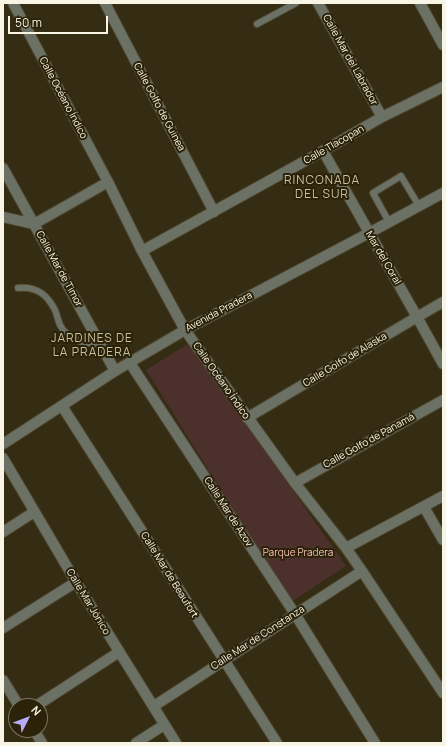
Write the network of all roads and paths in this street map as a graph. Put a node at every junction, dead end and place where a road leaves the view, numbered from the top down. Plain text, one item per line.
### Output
1 (12, 3) edge
2 (105, 3) edge
3 (296, 3) edge
4 (318, 3) edge
5 (424, 5) edge
6 (257, 24) dead end
7 (443, 45) edge
8 (443, 87) edge
9 (382, 117) junction
10 (323, 151) junction
11 (3, 168) edge
12 (108, 182) junction
13 (443, 193) edge
14 (419, 206) junction
15 (214, 212) junction
16 (3, 217) edge
17 (389, 222) junction
18 (34, 224) junction
19 (369, 233) junction
20 (142, 251) junction
21 (18, 288) dead end
22 (443, 302) edge
23 (417, 316) junction
24 (185, 330) junction
25 (100, 344) junction
26 (130, 363) junction
27 (443, 364) edge
28 (115, 371) junction
29 (443, 400) edge
30 (62, 406) junction
31 (248, 418) junction
32 (3, 444) edge
33 (3, 458) edge
34 (295, 483) junction
35 (443, 496) edge
36 (424, 507) junction
37 (34, 512) junction
38 (3, 532) edge
39 (443, 540) edge
40 (346, 548) junction
41 (362, 571) junction
42 (76, 582) junction
43 (295, 614) junction
44 (3, 628) edge
45 (119, 652) junction
46 (223, 660) junction
47 (3, 680) edge
48 (443, 693) edge
49 (14, 698) edge
50 (48, 698) edge
51 (154, 706) junction
52 (164, 725) junction
53 (136, 743) edge
54 (176, 743) edge
55 (277, 743) edge
56 (375, 743) edge

1 - 12 street, Calle Océano Índico
2 - 15 street, Calle Golfo de Guinea
3 - 6 lane
4 - 9 street, Calle Mar del Labrador
5 - 7 street
8 - 9 street, Calle Tlacopan
9 - 10 street, Calle Tlacopan
10 - 15 street, Calle Tlacopan
10 - 19 street, Mar del Coral
11 - 18 street, Calle Mar de Timor
12 - 18 street
12 - 20 street, Calle Océano Índico
13 - 14 street, Avenida Pradera
14 - 17 street, Avenida Pradera
14 - 17 lane
15 - 20 street, Calle Tlacopan
16 - 18 street
17 - 19 street, Avenida Pradera
18 - 25 street, Calle Mar de Timor
19 - 23 street, Mar del Coral
19 - 24 street, Avenida Pradera
20 - 24 street, Calle Océano Índico
21 - 25 lane
22 - 23 street, Calle Golfo de Alaska
23 - 27 street, Mar del Coral
23 - 31 street, Calle Golfo de Alaska
24 - 26 street, Avenida Pradera
24 - 31 street, Calle Océano Índico
25 - 28 street, Calle Mar de Timor
26 - 28 street, Avenida Pradera
26 - 43 street, Calle Mar de Azov
28 - 30 street, Avenida Pradera
29 - 34 street, Calle Golfo de Panamá
30 - 32 street, Avenida Pradera
30 - 46 street, Calle Mar de Beaufort
31 - 34 street, Calle Océano Índico
33 - 37 street, Calle Mar Jónico
34 - 40 street, Calle Océano Índico
35 - 36 street
36 - 39 street
36 - 40 street
37 - 38 street
37 - 42 street, Calle Mar Jónico
40 - 41 street, Calle Océano Índico
41 - 43 street, Calle Mar de Constanza
41 - 48 street, Calle Océano Índico
42 - 44 street
42 - 45 street, Calle Mar Jónico
43 - 46 street, Calle Mar de Constanza
43 - 56 street, Calle Mar de Azov
45 - 50 street
45 - 51 street, Calle Mar Jónico
46 - 51 street, Calle Mar de Constanza
46 - 55 street, Calle Mar de Beaufort
47 - 49 street
51 - 52 street, Calle Mar Jónico
52 - 53 street
52 - 54 street, Calle Mar Jónico

